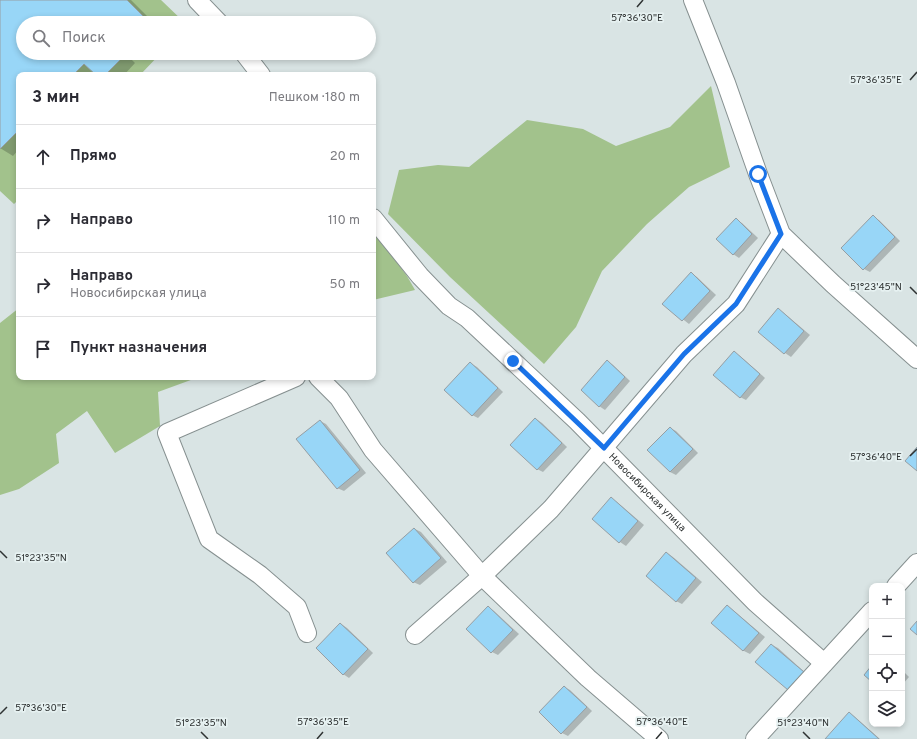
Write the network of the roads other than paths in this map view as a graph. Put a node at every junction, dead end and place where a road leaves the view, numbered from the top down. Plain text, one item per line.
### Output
1 (197, 0) edge
2 (693, 0) edge
3 (212, 16) edge
4 (249, 60) edge
5 (259, 72) edge
6 (376, 222) edge
7 (781, 234) junction
8 (917, 359) edge
9 (289, 380) edge
10 (321, 380) edge
11 (604, 448) junction
12 (917, 563) edge
13 (482, 576) junction
14 (899, 583) edge
15 (869, 614) edge
16 (307, 633) dead end
17 (415, 635) dead end
18 (824, 663) junction
19 (659, 739) edge
20 (754, 739) edge

1 - 3 street
2 - 7 street
4 - 5 street
6 - 11 street, Новосибирская улица
7 - 8 street
7 - 11 street
9 - 16 street
10 - 13 street
11 - 13 street
11 - 18 street, Новосибирская улица
12 - 14 street
13 - 17 street
13 - 19 street
15 - 18 street
18 - 20 street

